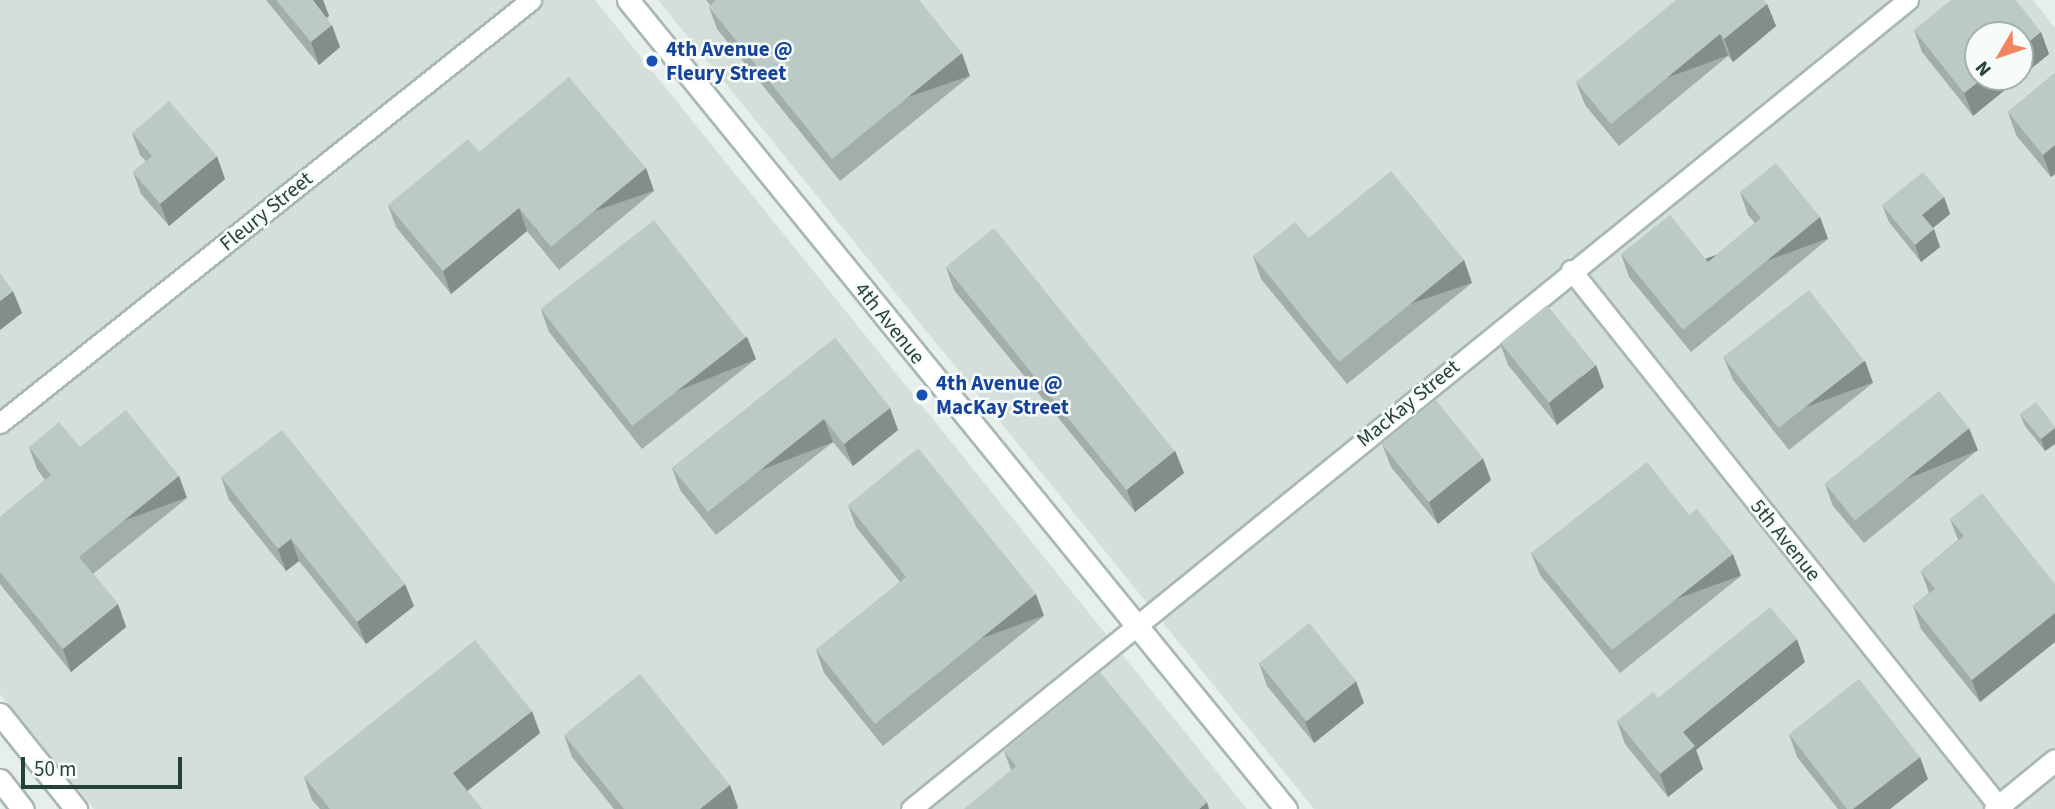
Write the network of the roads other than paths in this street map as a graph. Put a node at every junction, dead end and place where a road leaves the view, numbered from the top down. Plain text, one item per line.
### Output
1 (531, 0) edge
2 (628, 0) edge
3 (1908, 0) edge
4 (1571, 270) junction
5 (0, 423) edge
6 (1136, 626) junction
7 (0, 714) edge
8 (2055, 760) edge
9 (0, 780) edge
10 (1998, 808) edge
11 (23, 809) edge
12 (76, 809) edge
13 (911, 809) edge
14 (1286, 809) edge

1 - 5 street, Fleury Street
2 - 6 street, 4th Avenue
3 - 4 street, MacKay Street
4 - 6 street, MacKay Street
4 - 10 street, 5th Avenue
6 - 13 street, MacKay Street
6 - 14 street, 4th Avenue
7 - 12 street
8 - 10 street
9 - 11 street

